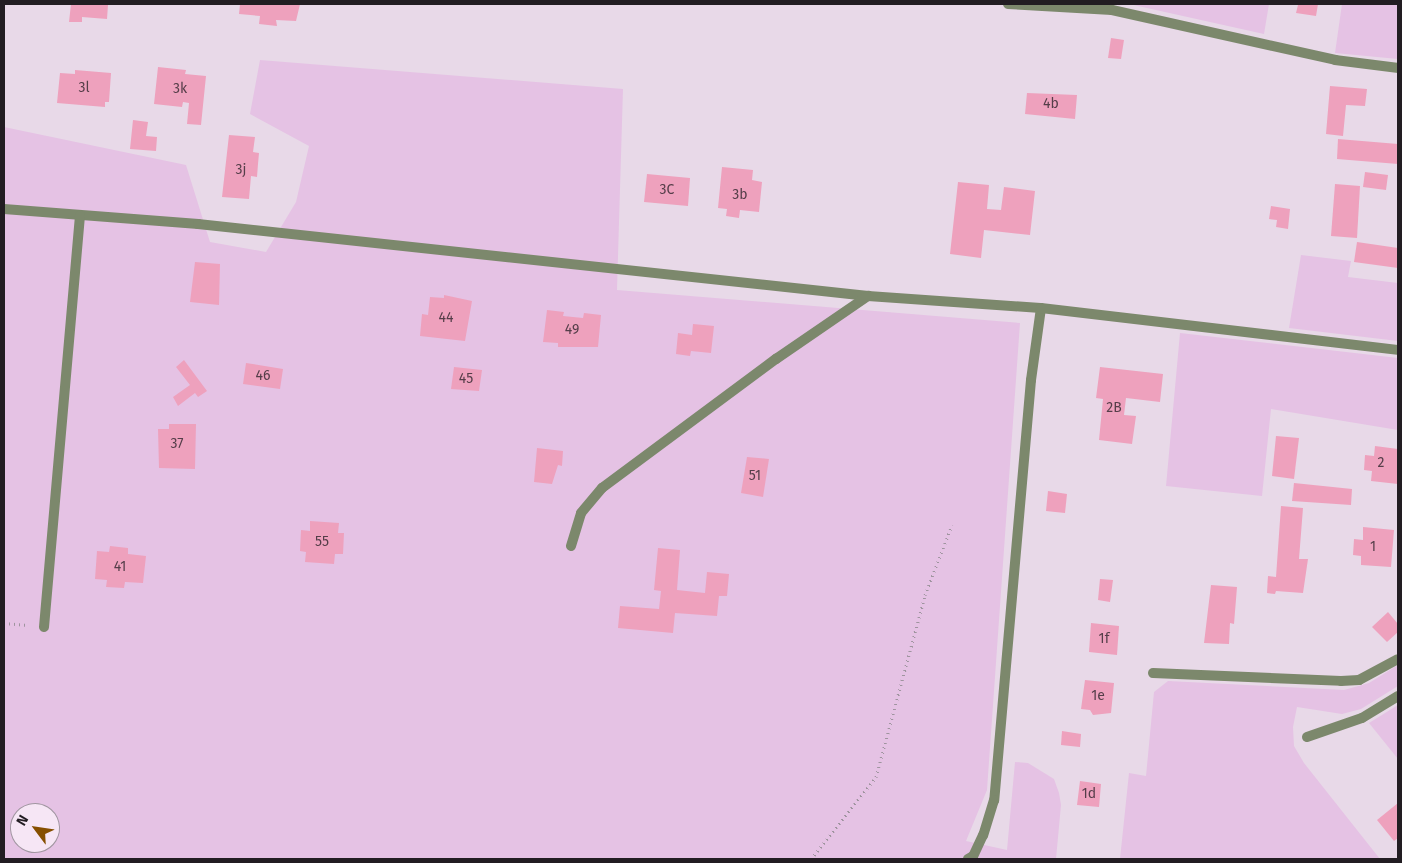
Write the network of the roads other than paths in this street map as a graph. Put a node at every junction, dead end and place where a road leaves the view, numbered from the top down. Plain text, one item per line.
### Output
1 (1008, 4) edge
2 (1398, 68) edge
3 (4, 209) edge
4 (80, 216) junction
5 (868, 296) junction
6 (1041, 308) junction
7 (1398, 350) edge
8 (571, 546) dead end
9 (44, 627) road end
10 (1398, 659) edge
11 (1152, 673) dead end
12 (1398, 696) edge
13 (1307, 737) dead end
14 (968, 859) edge

1 - 2 street
3 - 4 street
4 - 5 street
4 - 9 street
5 - 6 street
5 - 8 street
6 - 7 street
6 - 14 street
10 - 11 street
12 - 13 street

